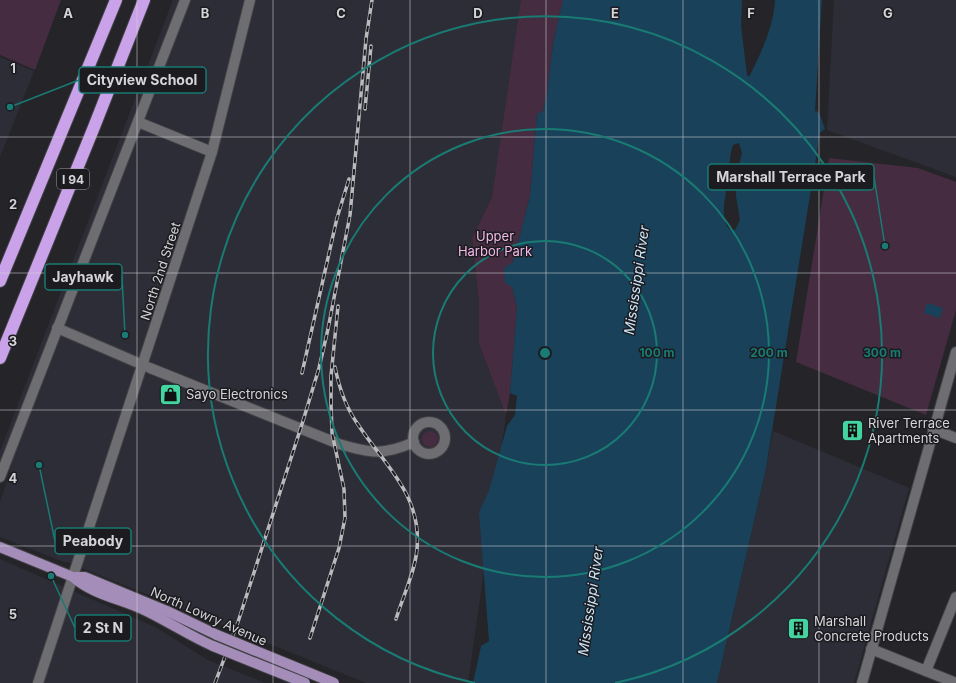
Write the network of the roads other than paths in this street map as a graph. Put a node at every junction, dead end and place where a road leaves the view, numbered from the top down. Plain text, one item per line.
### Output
1 (116, 0) edge
2 (144, 0) edge
3 (185, 0) edge
4 (250, 0) edge
5 (138, 122) junction
6 (212, 152) junction
7 (0, 280) edge
8 (57, 328) junction
9 (956, 352) edge
10 (0, 358) edge
11 (143, 364) junction
12 (933, 429) junction
13 (956, 438) edge
14 (414, 442) dead end
15 (0, 477) edge
16 (0, 547) edge
17 (73, 577) junction
18 (956, 596) edge
19 (871, 649) junction
20 (926, 671) junction
21 (38, 683) edge
22 (305, 683) edge
23 (334, 683) edge
24 (862, 683) edge
25 (956, 683) edge

1 - 7 highway, I 94
2 - 10 highway, I 94
3 - 5 street
4 - 6 street, North 2nd Street
5 - 6 street
5 - 8 street
6 - 11 street, North 2nd Street
8 - 11 street
8 - 15 street
9 - 12 street
11 - 14 street
11 - 17 street, North 2nd Street
12 - 13 street
12 - 19 street
16 - 17 main road, North Lowry Avenue
17 - 21 street, North 2nd Street
17 - 22 main road, North Lowry Avenue, bridge
17 - 23 main road, North Lowry Avenue, bridge
18 - 20 street
19 - 20 street
19 - 24 street
20 - 25 street

